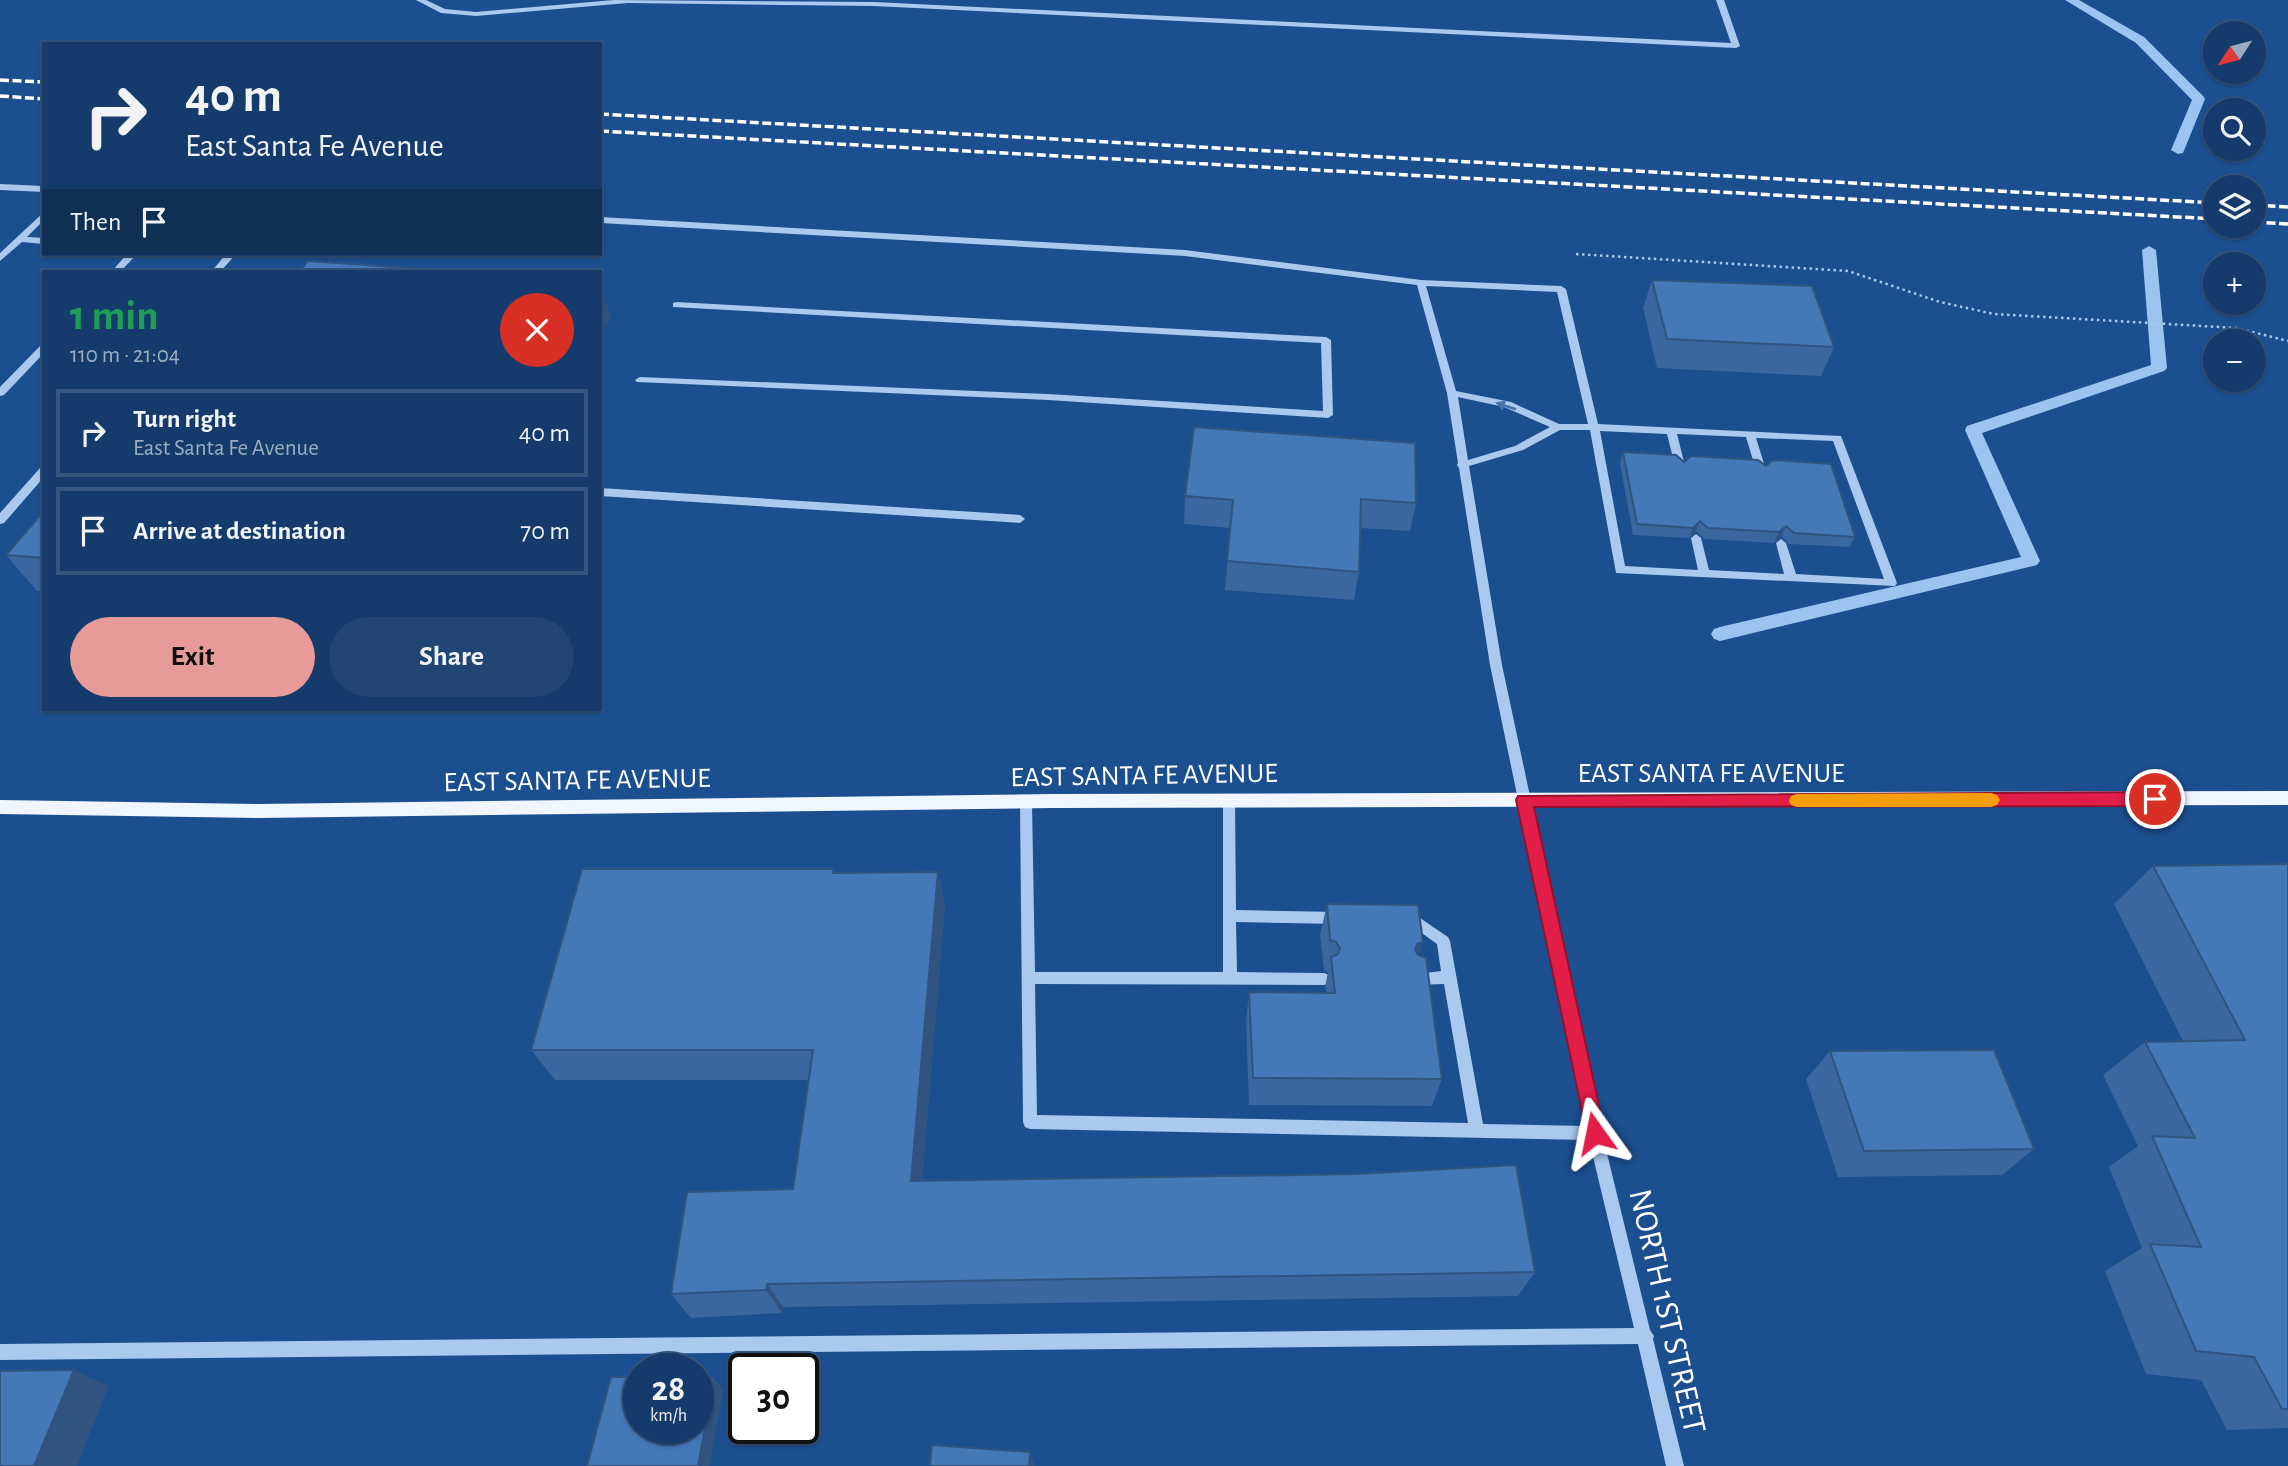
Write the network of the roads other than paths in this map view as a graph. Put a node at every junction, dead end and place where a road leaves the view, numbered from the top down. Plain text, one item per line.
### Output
1 (420, 0) edge
2 (1720, 0) edge
3 (629, 1) edge
4 (878, 2) edge
5 (0, 187) edge
6 (42, 189) edge
7 (42, 217) edge
8 (602, 220) edge
9 (19, 239) junction
10 (42, 241) edge
11 (130, 256) edge
12 (229, 256) edge
13 (0, 258) edge
14 (117, 270) edge
15 (217, 270) edge
16 (1421, 283) junction
17 (676, 305) dead end
18 (42, 349) edge
19 (640, 380) dead end
20 (0, 393) edge
21 (1452, 393) junction
22 (1558, 427) junction
23 (1594, 427) junction
24 (1671, 430) junction
25 (1751, 434) junction
26 (1462, 465) junction
27 (1680, 466) edge
28 (1761, 470) edge
29 (42, 472) edge
30 (602, 492) edge
31 (1020, 519) dead end
32 (0, 520) edge
33 (1696, 538) edge
34 (1781, 543) edge
35 (1704, 573) junction
36 (1791, 578) junction
37 (2288, 798) edge
38 (1524, 800) junction
39 (1228, 801) junction
40 (1026, 803) junction
41 (0, 807) edge
42 (1229, 916) junction
43 (1348, 919) edge
44 (1387, 920) edge
45 (1230, 977) junction
46 (1449, 977) junction
47 (1028, 978) junction
48 (1324, 979) dead end
49 (1415, 979) edge
50 (1477, 1131) junction
51 (1595, 1133) junction
52 (1646, 1336) junction
53 (0, 1352) edge
54 (1675, 1466) edge

1 - 3 street
2 - 4 street
3 - 4 lane
5 - 6 street
7 - 9 lane
8 - 16 street
9 - 10 street
9 - 13 lane
11 - 14 street
12 - 15 street
16 - 21 street, NORTH 1ST STREET
16 - 23 street
17 - 19 street
18 - 20 street
22 -> 21 street
21 - 26 street, NORTH 1ST STREET
22 - 23 street
22 - 26 street
23 - 24 street
23 - 35 street
24 - 25 street
24 - 27 lane
25 - 28 street
25 - 36 street
26 - 38 street, NORTH 1ST STREET
29 - 32 street
30 - 31 street
33 - 35 street
34 - 36 street
35 - 36 street
37 - 38 main road, EAST SANTA FE AVENUE
38 - 39 main road, EAST SANTA FE AVENUE
38 - 51 street, NORTH 1ST STREET
39 - 40 main road, EAST SANTA FE AVENUE
39 - 42 street
40 - 41 main road, EAST SANTA FE AVENUE
40 - 47 street
42 - 43 street
42 - 45 street
44 - 46 street
45 - 47 street
45 - 48 street
46 - 49 street
46 - 50 street
47 - 50 street
50 - 51 street
51 - 52 street, NORTH 1ST STREET
52 - 53 street
52 - 54 street, NORTH 1ST STREET

